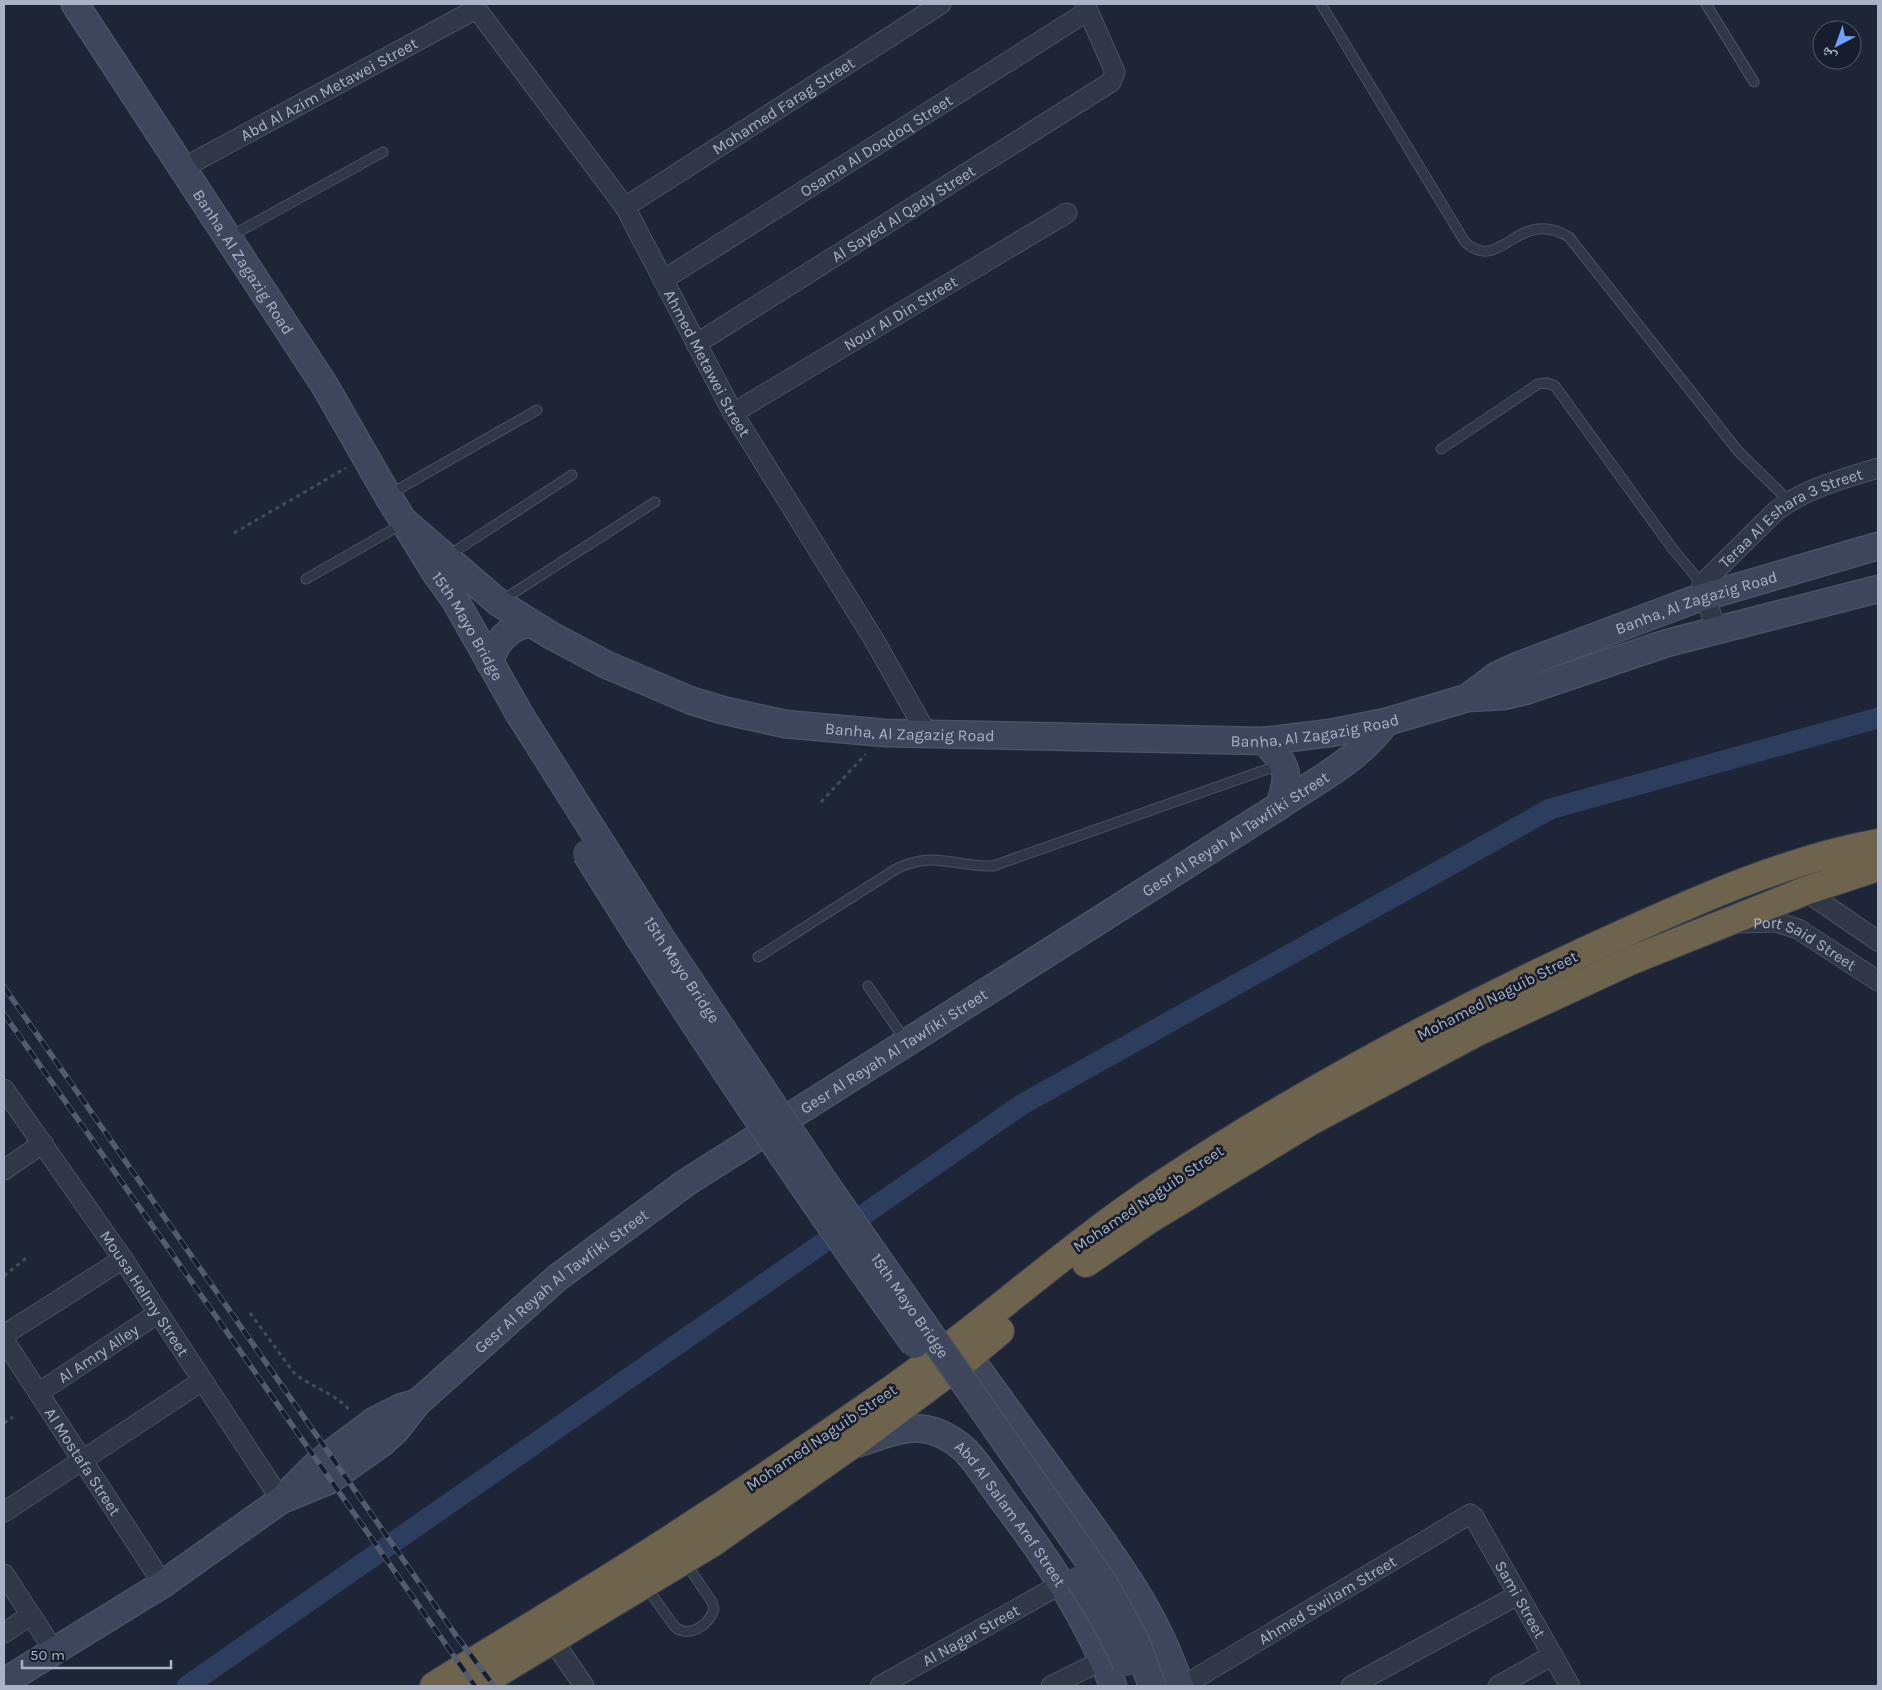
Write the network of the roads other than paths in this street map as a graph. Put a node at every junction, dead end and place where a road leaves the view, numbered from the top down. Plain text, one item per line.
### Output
1 (75, 4) edge
2 (941, 4) edge
3 (1321, 4) edge
4 (1706, 4) edge
5 (474, 6) edge
6 (1087, 7) edge
7 (1754, 82) dead end
8 (383, 152) dead end
9 (183, 168) junction
10 (625, 207) junction
11 (1067, 213) dead end
12 (228, 238) junction
13 (663, 280) junction
14 (696, 344) junction
15 (537, 410) dead end
16 (733, 413) junction
17 (1440, 449) dead end
18 (1878, 468) edge
19 (572, 475) dead end
20 (388, 496) junction
21 (1789, 501) junction
22 (656, 502) dead end
23 (405, 522) junction
24 (1878, 546) edge
25 (440, 565) junction
26 (306, 579) dead end
27 (1878, 588) edge
28 (1704, 590) junction
29 (499, 603) junction
30 (531, 623) junction
31 (1716, 630) junction
32 (490, 663) junction
33 (1466, 698) junction
34 (513, 720) junction
35 (1386, 722) junction
36 (927, 734) junction
37 (1264, 741) junction
38 (1284, 764) junction
39 (1279, 806) junction
40 (1878, 843) edge
41 (1878, 867) edge
42 (1804, 891) junction
43 (1725, 923) junction
44 (1878, 941) edge
45 (758, 957) dead end
46 (1878, 981) edge
47 (868, 986) dead end
48 (906, 1042) junction
49 (1338, 1076) junction
50 (4, 1089) edge
51 (1348, 1102) junction
52 (1302, 1112) junction
53 (43, 1143) junction
54 (4, 1170) edge
55 (123, 1259) junction
56 (157, 1314) junction
57 (4, 1335) edge
58 (4, 1340) edge
59 (969, 1357) junction
60 (202, 1381) junction
61 (38, 1393) junction
62 (417, 1403) junction
63 (850, 1446) junction
64 (81, 1460) junction
65 (281, 1500) junction
66 (4, 1512) edge
67 (1470, 1514) joint
68 (677, 1550) junction
69 (4, 1574) edge
70 (163, 1584) junction
71 (645, 1584) junction
72 (1061, 1584) junction
73 (1518, 1594) junction
74 (31, 1615) junction
75 (4, 1633) edge
76 (552, 1639) junction
77 (55, 1652) junction
78 (1553, 1655) junction
79 (1103, 1660) junction
80 (481, 1676) edge
81 (4, 1682) edge
82 (434, 1686) edge
83 (584, 1686) edge
84 (880, 1686) edge
85 (1051, 1686) edge
86 (1113, 1686) edge
87 (1135, 1686) edge
88 (1152, 1686) edge
89 (1181, 1686) edge
90 (1351, 1686) edge
91 (1498, 1686) edge
92 (1570, 1686) edge

1 - 9 main road, Banha, Al Zagazig Road
2 - 10 street, Mohamed Farag Street
3 - 21 lane
4 - 7 lane
5 - 9 street, Abd Al Azim Metawei Street
5 - 10 street, Ahmed Metawei Street
6 - 13 street, Osama Al Doqdoq Street
6 - 14 street, Al Sayed Al Qady Street
8 - 12 lane
9 - 12 main road, Banha, Al Zagazig Road
10 - 13 street, Ahmed Metawei Street
11 - 16 street, Nour Al Din Street
12 - 20 main road, Banha, Al Zagazig Road
13 - 14 street, Ahmed Metawei Street
14 - 16 street, Ahmed Metawei Street
15 - 20 lane
16 - 36 street, Ahmed Metawei Street
17 - 28 lane
18 - 21 street, Teraa Al Eshara 3 Street
19 - 25 lane
20 - 23 main road, Banha, Al Zagazig Road
21 - 28 street, Teraa Al Eshara 3 Street
22 - 29 lane
23 - 25 main road, Banha, Al Zagazig Road
23 - 26 lane
24 - 28 main road, Banha, Al Zagazig Road
25 - 29 main road, Banha, Al Zagazig Road
25 - 32 main road, 15th Mayo Bridge
25 - 34 main road, 15th Mayo Bridge
27 - 31 main road, Banha, Al Zagazig Road
28 - 31 street
28 - 33 main road, Banha, Al Zagazig Road
29 - 30 main road, Banha, Al Zagazig Road
30 - 32 main road
30 - 36 main road, Banha, Al Zagazig Road
31 - 33 main road, Banha, Al Zagazig Road
32 - 34 main road, 15th Mayo Bridge
33 - 35 main road, Banha, Al Zagazig Road
34 - 87 main road, 15th Mayo Bridge, bridge
34 - 88 main road, 15th Mayo Bridge, bridge
35 - 37 main road, Banha, Al Zagazig Road
35 - 39 main road, Gesr Al Reyah Al Tawfiki Street
36 - 37 main road, Banha, Al Zagazig Road
37 - 38 main road
38 - 39 main road
38 - 45 lane
39 - 48 main road, Gesr Al Reyah Al Tawfiki Street
40 - 49 highway, Mohamed Naguib Street
41 - 42 highway, Mohamed Naguib Street
42 - 43 highway, Mohamed Naguib Street
42 - 44 street
43 - 46 street, Port Said Street
43 - 51 highway, Mohamed Naguib Street
47 - 48 lane
48 - 62 main road, Gesr Al Reyah Al Tawfiki Street
49 - 51 highway
49 - 52 highway, Mohamed Naguib Street
50 - 53 street, Mousa Helmy Street
51 - 52 highway, Mohamed Naguib Street
52 - 59 highway, Mohamed Naguib Street
52 - 68 highway, Mohamed Naguib Street
53 - 54 street
53 - 55 street, Mousa Helmy Street
55 - 56 street, Mousa Helmy Street
55 - 57 street
56 - 60 street, Mousa Helmy Street
56 - 61 street, Al Amry Alley
58 - 61 street, Al Mostafa Street
59 - 63 highway, Mohamed Naguib Street
59 - 89 main road
60 - 64 street
60 - 65 street, Mousa Helmy Street
61 - 64 street, Al Mostafa Street
62 - 65 main road, Gesr Al Reyah Al Tawfiki Street
62 - 65 main road, Gesr Al Reyah Al Tawfiki Street
63 - 68 highway, Mohamed Naguib Street
63 - 72 main road, Abd Al Salam Aref Street
64 - 66 street
64 - 70 street, Al Mostafa Street
65 - 70 main road, Gesr Al Reyah Al Tawfiki Street
67 - 73 street, Sami Street
67 - 89 street, Ahmed Swilam Street
68 - 71 highway, Mohamed Naguib Street
68 - 71 lane
68 - 80 highway, Mohamed Naguib Street
69 - 74 street
70 - 77 main road, Gesr Al Reyah Al Tawfiki Street
71 - 76 highway, Mohamed Naguib Street
72 - 79 main road, Abd Al Salam Aref Street
72 - 84 street, Al Nagar Street
73 - 78 street, Sami Street
73 - 90 street
74 - 75 street
74 - 77 street
76 - 80 highway, Mohamed Naguib Street
76 - 83 street
77 - 81 main road, Gesr Al Reyah Al Tawfiki Street
78 - 91 street
78 - 92 street, Sami Street
79 - 85 street
79 - 86 main road, Abd Al Salam Aref Street
80 - 82 highway

